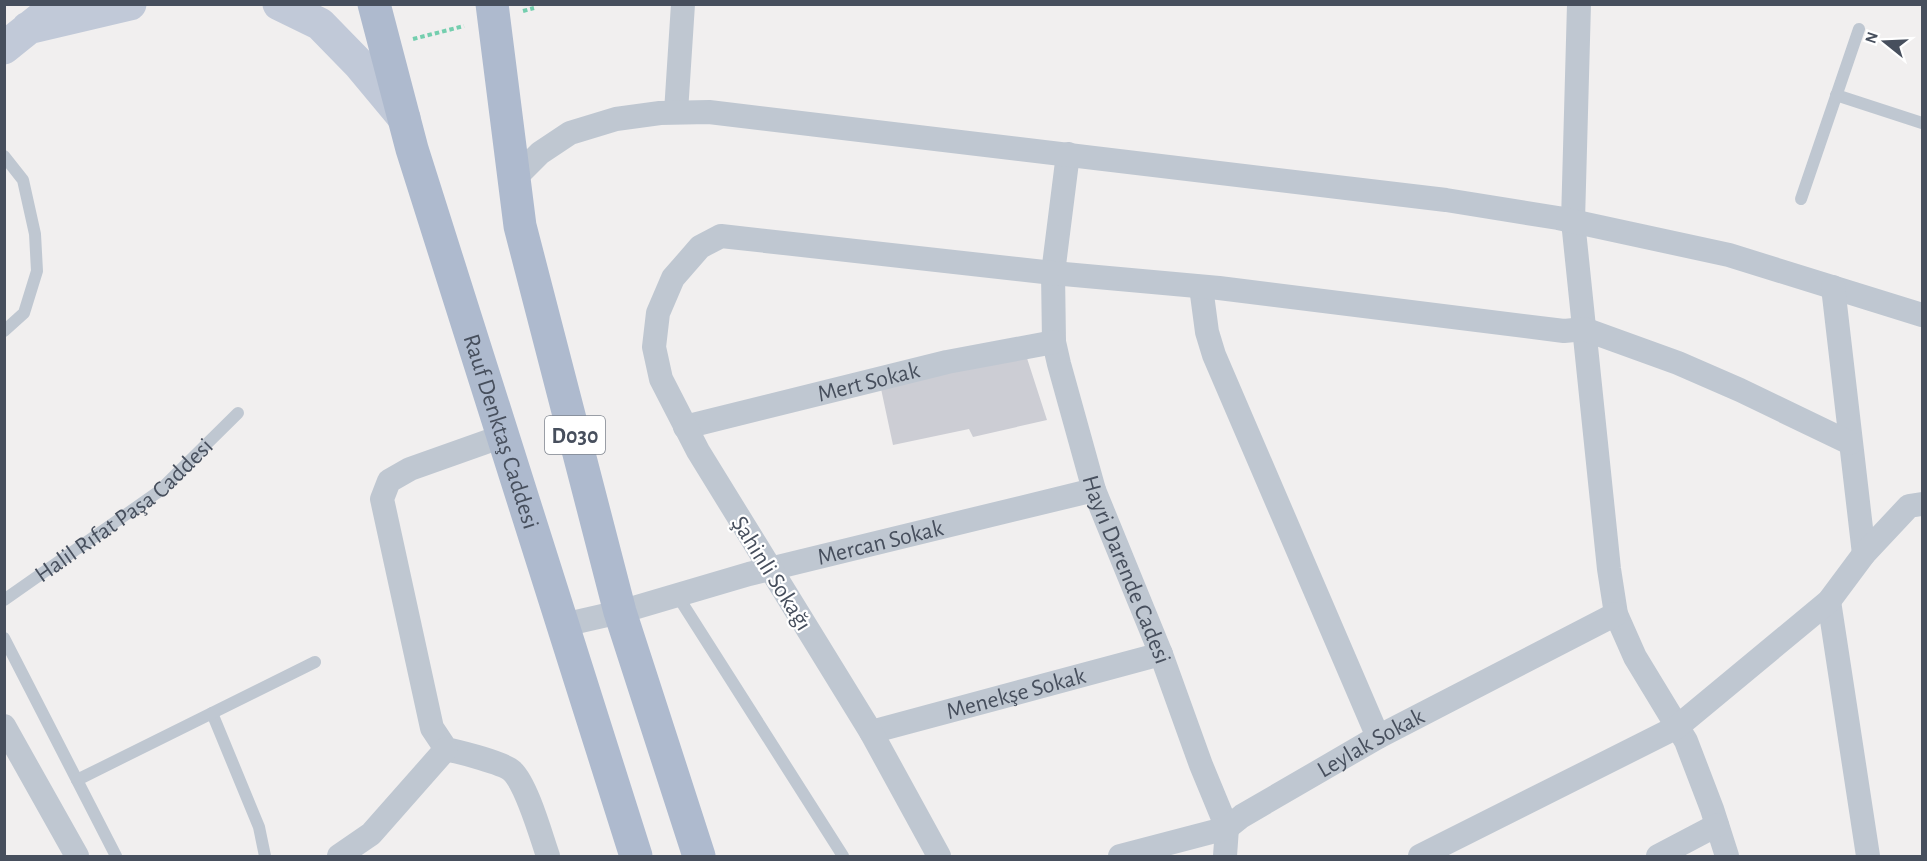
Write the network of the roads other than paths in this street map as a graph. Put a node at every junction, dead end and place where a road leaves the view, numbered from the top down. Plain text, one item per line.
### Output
1 (59, 4) edge
2 (130, 4) edge
3 (279, 4) edge
4 (374, 4) edge
5 (683, 4) edge
6 (1579, 4) edge
7 (493, 12) edge
8 (1859, 29) dead end
9 (16, 38) edge
10 (1836, 95) junction
11 (676, 112) junction
12 (404, 118) junction
13 (1923, 123) edge
14 (1068, 154) junction
15 (4, 156) edge
16 (514, 179) junction
17 (1802, 199) dead end
18 (1573, 221) junction
19 (1053, 273) junction
20 (1201, 287) junction
21 (1833, 287) junction
22 (1923, 315) edge
23 (1584, 329) junction
24 (4, 331) edge
25 (1054, 342) junction
26 (238, 413) dead end
27 (685, 427) junction
28 (503, 436) junction
29 (1850, 443) junction
30 (1094, 490) junction
31 (1923, 504) edge
32 (1864, 554) junction
33 (769, 569) junction
34 (677, 595) junction
35 (4, 600) edge
36 (1829, 601) junction
37 (621, 612) junction
38 (1616, 614) junction
39 (563, 625) junction
40 (4, 638) edge
41 (1161, 654) junction
42 (315, 662) dead end
43 (212, 713) junction
44 (4, 726) edge
45 (1677, 727) junction
46 (871, 732) junction
47 (1378, 737) junction
48 (446, 749) junction
49 (77, 780) junction
50 (1717, 825) junction
51 (1227, 828) junction
52 (77, 856) edge
53 (116, 856) edge
54 (265, 856) edge
55 (339, 856) edge
56 (548, 856) edge
57 (636, 856) edge
58 (699, 856) edge
59 (843, 856) edge
60 (939, 856) edge
61 (1120, 856) edge
62 (1225, 856) edge
63 (1420, 856) edge
64 (1658, 856) edge
65 (1727, 856) edge
66 (1868, 856) edge

1 - 9 main road
2 - 9 main road
3 - 12 main road
4 - 12 main road, Rauf Denktaş Caddesi
5 - 11 street
6 - 18 street
7 - 16 main road, D030
8 - 10 lane
10 - 13 lane
10 - 17 lane
11 - 14 street
11 - 16 street
12 - 28 main road, Rauf Denktaş Caddesi
14 - 18 street
14 - 19 street, Hayri Darende Cadesi
15 - 24 lane
16 - 37 main road, D030
18 - 21 street
18 - 23 street
19 - 20 street, Şahinli Sokağı
19 - 25 street, Hayri Darende Cadesi
19 - 27 street, Şahinli Sokağı
20 - 23 street, Şahinli Sokağı
20 - 47 street
21 - 22 street
21 - 29 street
23 - 29 street
23 - 38 street
25 - 27 street, Mert Sokak
25 - 30 street, Hayri Darende Cadesi
26 - 35 lane, Halil Rıfat Paşa Caddesi
27 - 33 street, Şahinli Sokağı
28 - 39 main road, Rauf Denktaş Caddesi
28 - 48 street
29 - 32 street
30 - 33 street, Mercan Sokak
30 - 41 street, Hayri Darende Cadesi
31 - 32 street
32 - 36 street
33 - 34 street, Mercan Sokak
33 - 46 street, Şahinli Sokağı
34 - 37 street, Mercan Sokak
34 - 59 lane
36 - 45 street
36 - 66 street
37 - 39 street, Mercan Sokak
37 - 58 main road, D030
38 - 45 street
38 - 47 street, Leylak Sokak
39 - 57 main road, Rauf Denktaş Caddesi
40 - 49 lane
41 - 46 street, Menekşe Sokak
41 - 51 street, Hayri Darende Cadesi
42 - 43 lane
43 - 49 lane
43 - 54 lane
44 - 52 street
45 - 50 street
45 - 63 street
46 - 60 street, Şahinli Sokağı
47 - 51 street, Leylak Sokak
48 - 55 street
48 - 56 street
49 - 53 lane
50 - 64 street
50 - 65 street
51 - 61 street, Leylak Sokak
51 - 62 street, Hayri Darende Cadesi

